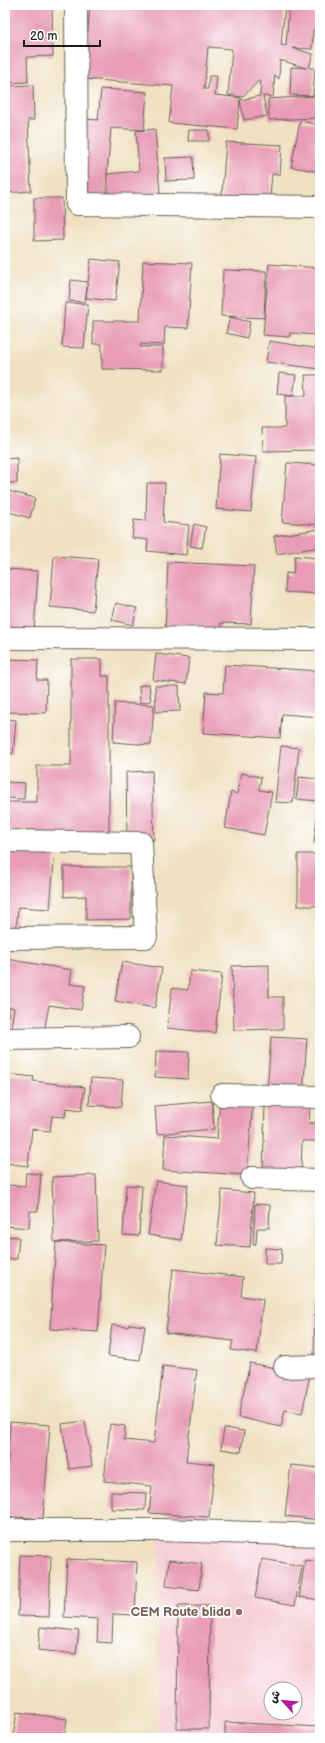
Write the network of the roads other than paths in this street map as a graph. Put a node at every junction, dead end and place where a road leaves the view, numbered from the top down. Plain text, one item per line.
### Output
1 (76, 5) edge
2 (320, 207) edge
3 (5, 638) edge
4 (320, 639) edge
5 (5, 841) edge
6 (5, 938) edge
7 (128, 1037) dead end
8 (5, 1039) edge
9 (222, 1095) dead end
10 (320, 1098) edge
11 (252, 1178) dead end
12 (320, 1180) edge
13 (320, 1366) edge
14 (285, 1367) dead end
15 (5, 1530) edge
16 (320, 1535) edge

1 - 2 street
3 - 4 street
5 - 6 street
7 - 8 street
9 - 10 street
11 - 12 street
13 - 14 street
15 - 16 street

